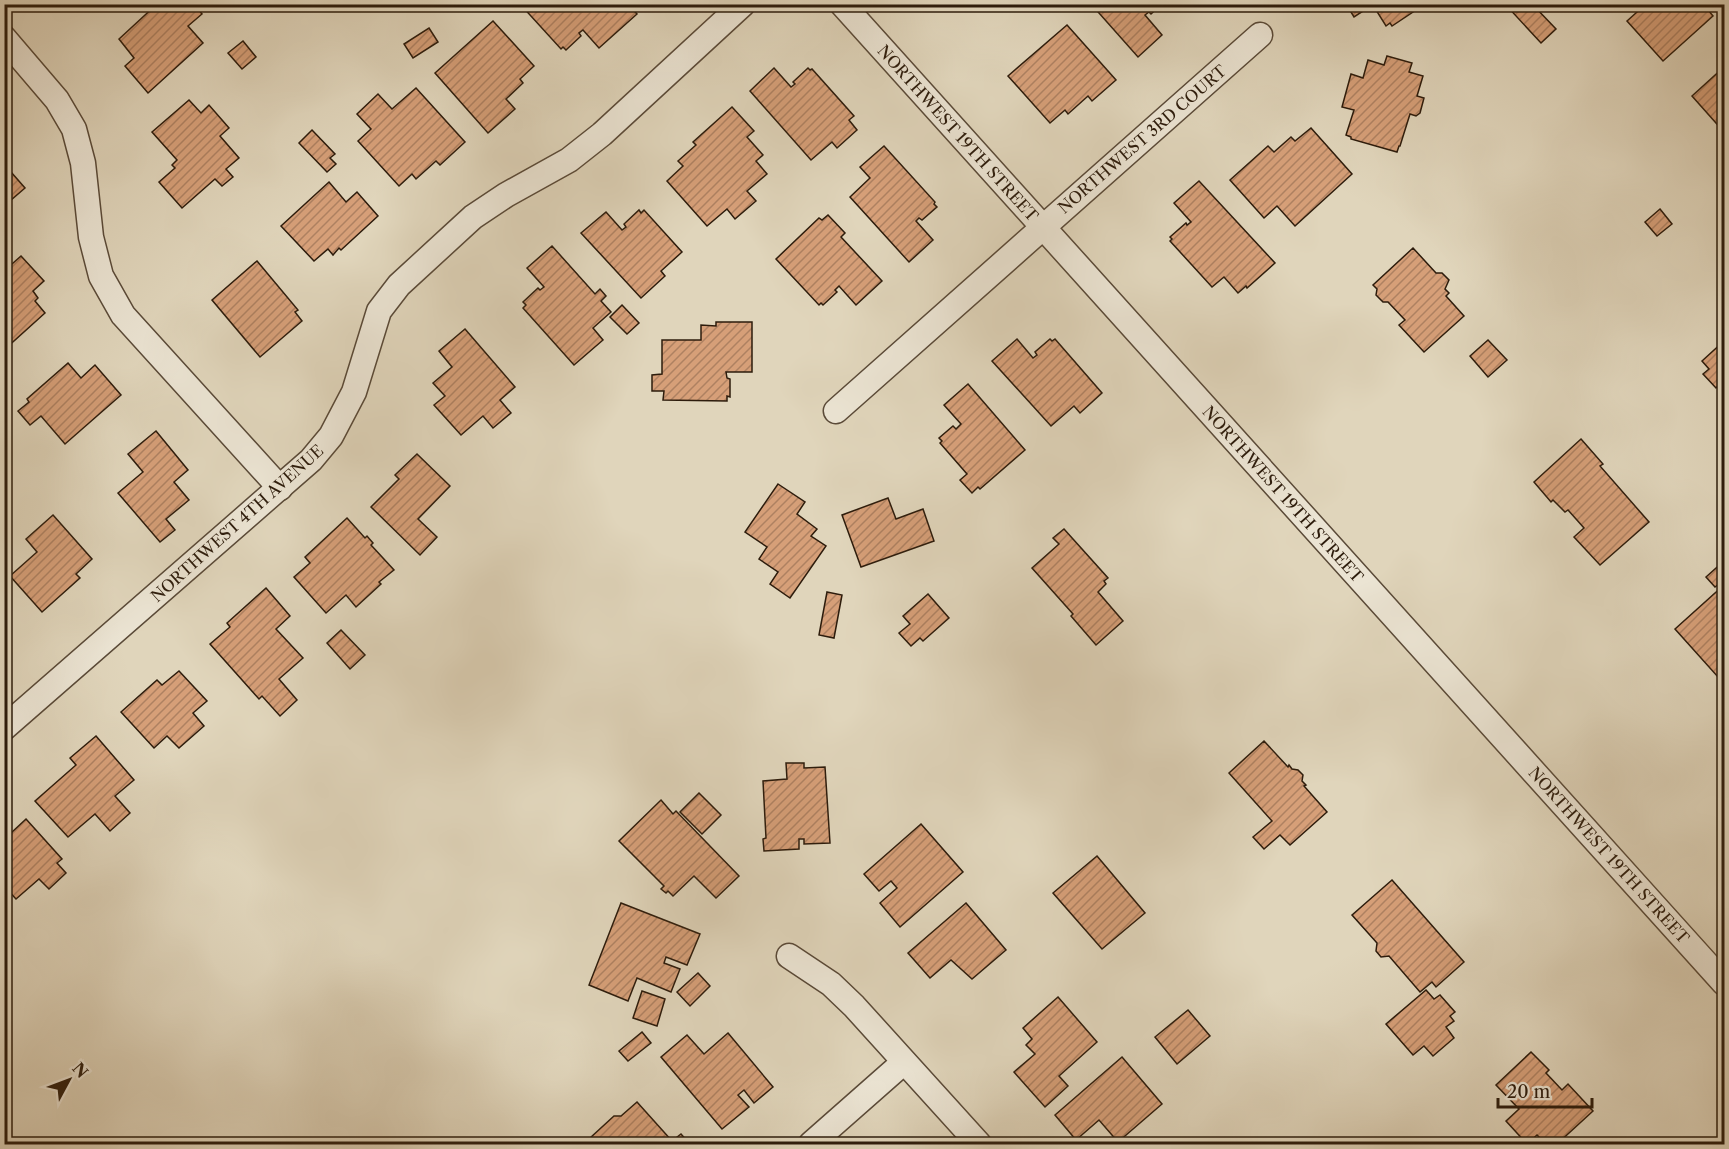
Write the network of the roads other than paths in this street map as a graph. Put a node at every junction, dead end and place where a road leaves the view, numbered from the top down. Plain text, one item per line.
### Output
1 (743, 4) edge
2 (842, 4) edge
3 (1260, 36) dead end
4 (4, 38) edge
5 (1042, 227) junction
6 (836, 411) dead end
7 (280, 488) junction
8 (4, 728) edge
9 (789, 956) dead end
10 (1725, 983) edge
11 (904, 1062) junction
12 (812, 1144) edge
13 (979, 1144) edge

1 - 7 street, NORTHWEST 4TH AVENUE
2 - 5 street, NORTHWEST 19TH STREET
3 - 5 street, NORTHWEST 3RD COURT
4 - 7 street
5 - 6 street, NORTHWEST 3RD COURT
5 - 10 street, NORTHWEST 19TH STREET
7 - 8 street, NORTHWEST 4TH AVENUE
9 - 11 street
11 - 12 street
11 - 13 street

